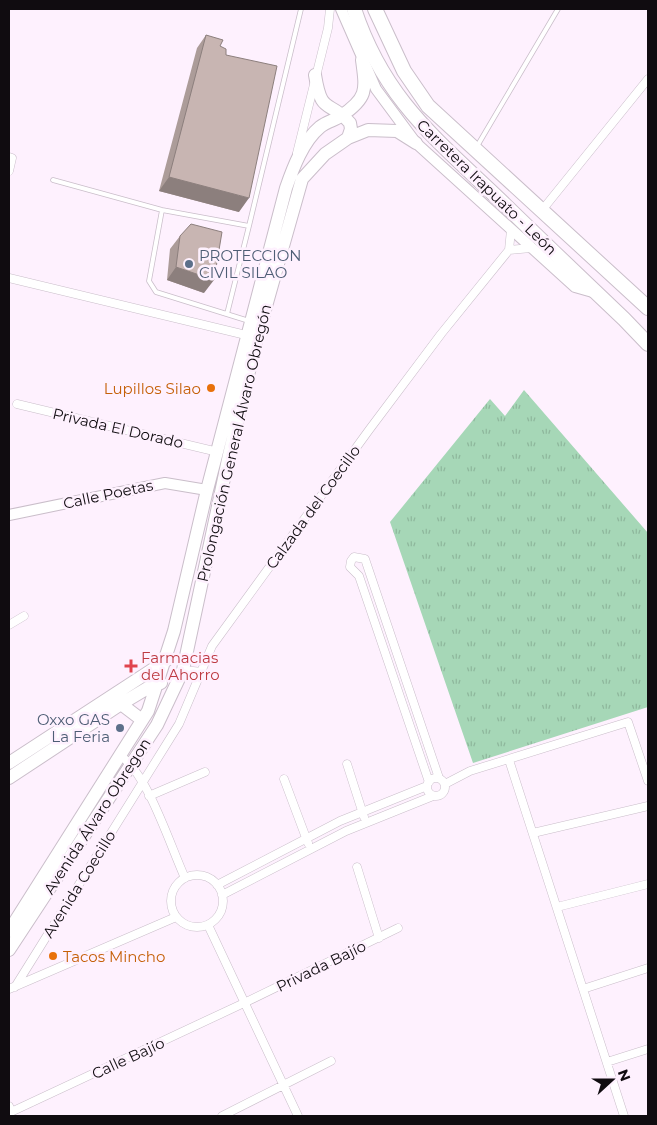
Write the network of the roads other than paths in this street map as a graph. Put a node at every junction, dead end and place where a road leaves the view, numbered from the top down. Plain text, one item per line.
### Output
1 (301, 9) edge
2 (341, 9) edge
3 (354, 9) edge
4 (376, 9) edge
5 (558, 9) edge
6 (330, 12) edge
7 (362, 60) junction
8 (315, 75) junction
9 (648, 79) edge
10 (341, 116) junction
11 (348, 138) junction
12 (416, 143) junction
13 (475, 150) junction
14 (10, 158) edge
15 (294, 167) junction
16 (9, 171) edge
17 (54, 180) dead end
18 (543, 209) junction
19 (162, 210) junction
20 (249, 226) junction
21 (511, 230) junction
22 (531, 248) junction
23 (509, 250) junction
24 (9, 278) edge
25 (598, 294) junction
26 (648, 308) edge
27 (227, 314) junction
28 (251, 322) junction
29 (252, 337) junction
30 (648, 344) edge
31 (17, 404) dead end
32 (218, 452) junction
33 (207, 490) junction
34 (9, 515) edge
35 (24, 616) dead end
36 (9, 625) edge
37 (166, 660) junction
38 (182, 669) junction
39 (202, 672) junction
40 (406, 680) junction
41 (395, 683) junction
42 (157, 684) junction
43 (121, 704) junction
44 (142, 720) junction
45 (121, 756) junction
46 (509, 760) junction
47 (9, 762) edge
48 (132, 764) junction
49 (347, 764) dead end
50 (205, 772) dead end
51 (9, 778) edge
52 (439, 778) junction
53 (284, 779) dead end
54 (142, 781) junction
55 (648, 781) edge
56 (428, 784) junction
57 (445, 784) junction
58 (149, 796) junction
59 (433, 796) junction
60 (648, 806) edge
61 (362, 813) junction
62 (366, 822) junction
63 (533, 833) junction
64 (306, 839) junction
65 (312, 848) junction
66 (357, 867) dead end
67 (185, 878) junction
68 (648, 884) edge
69 (217, 885) junction
70 (222, 895) junction
71 (557, 906) junction
72 (176, 918) junction
73 (208, 925) junction
74 (398, 928) dead end
75 (9, 931) edge
76 (379, 938) junction
77 (9, 950) edge
78 (648, 968) edge
79 (12, 988) edge
80 (583, 989) junction
81 (244, 1003) junction
82 (648, 1049) edge
83 (331, 1061) dead end
84 (607, 1062) junction
85 (283, 1084) junction
86 (10, 1109) edge
87 (222, 1116) edge
88 (298, 1116) edge
89 (624, 1116) edge

1 - 20 lane
2 - 7 street
3 - 25 highway, Carretera Irapuato - León
4 - 13 highway, Carretera Irapuato - León
5 - 13 lane
6 - 8 street
7 - 10 main road, Prolongación General Álvaro Obregón
7 - 12 street
8 - 10 main road
8 - 15 street
9 - 18 street
10 - 11 main road
10 - 15 main road, Prolongación General Álvaro Obregón
11 - 12 main road
11 - 29 main road, Prolongación General Álvaro Obregón
12 - 21 street
13 - 18 highway, Carretera Irapuato - León
14 - 16 street
15 - 28 main road, Prolongación General Álvaro Obregón
17 - 19 lane
18 - 26 highway, Carretera Irapuato - León
19 - 20 lane
19 - 27 lane
20 - 27 lane
21 - 22 street
21 - 23 street
22 - 23 street
22 - 25 street
23 - 39 street, Calzada del Coecillo
24 - 29 street
25 - 30 highway, Carretera Irapuato - León
27 - 28 lane
28 - 29 main road, Prolongación General Álvaro Obregón
29 - 32 main road, Prolongación General Álvaro Obregón
29 - 38 main road, Prolongación General Álvaro Obregón
31 - 32 street, Privada El Dorado
32 - 33 main road, Prolongación General Álvaro Obregón
33 - 34 street, Calle Poetas
33 - 37 main road, Prolongación General Álvaro Obregón
35 - 36 street
37 - 38 main road
37 - 42 main road, Prolongación General Álvaro Obregón
37 - 47 main road
38 - 39 street
38 - 42 main road
38 - 48 main road, Avenida Álvaro Obregon
39 - 54 street, Calzada del Coecillo
40 - 41 street
40 - 41 street
40 - 52 street
41 - 56 street
42 - 43 main road
42 - 44 main road, Avenida Álvaro Obregon
43 - 44 main road
43 - 51 main road
44 - 45 main road, Avenida Álvaro Obregon
45 - 48 street
45 - 75 main road, Avenida Álvaro Obregon
46 - 55 street
46 - 57 street
46 - 63 street
48 - 54 street
48 - 77 main road, Avenida Álvaro Obregon
49 - 61 street
50 - 58 street
52 - 56 street
52 - 57 street
53 - 64 street
54 - 58 street
54 - 79 street, Avenida Coecillo
56 - 59 street
56 - 61 street
57 - 59 street
58 - 67 street
59 - 62 street
60 - 63 street
61 - 62 street
61 - 64 street
62 - 65 street
63 - 71 street
64 - 65 street
64 - 69 street
65 - 70 street
66 - 76 street
67 - 69 street
67 - 72 street
68 - 71 street
69 - 70 street
70 - 73 street
71 - 80 street
72 - 73 street
72 - 79 street
73 - 81 street
74 - 76 street, Privada Bajío
76 - 81 street, Privada Bajío
78 - 80 street
80 - 84 street
81 - 85 street
81 - 86 street, Calle Bajío
82 - 84 street
83 - 85 street
84 - 89 street
85 - 87 street
85 - 88 street

